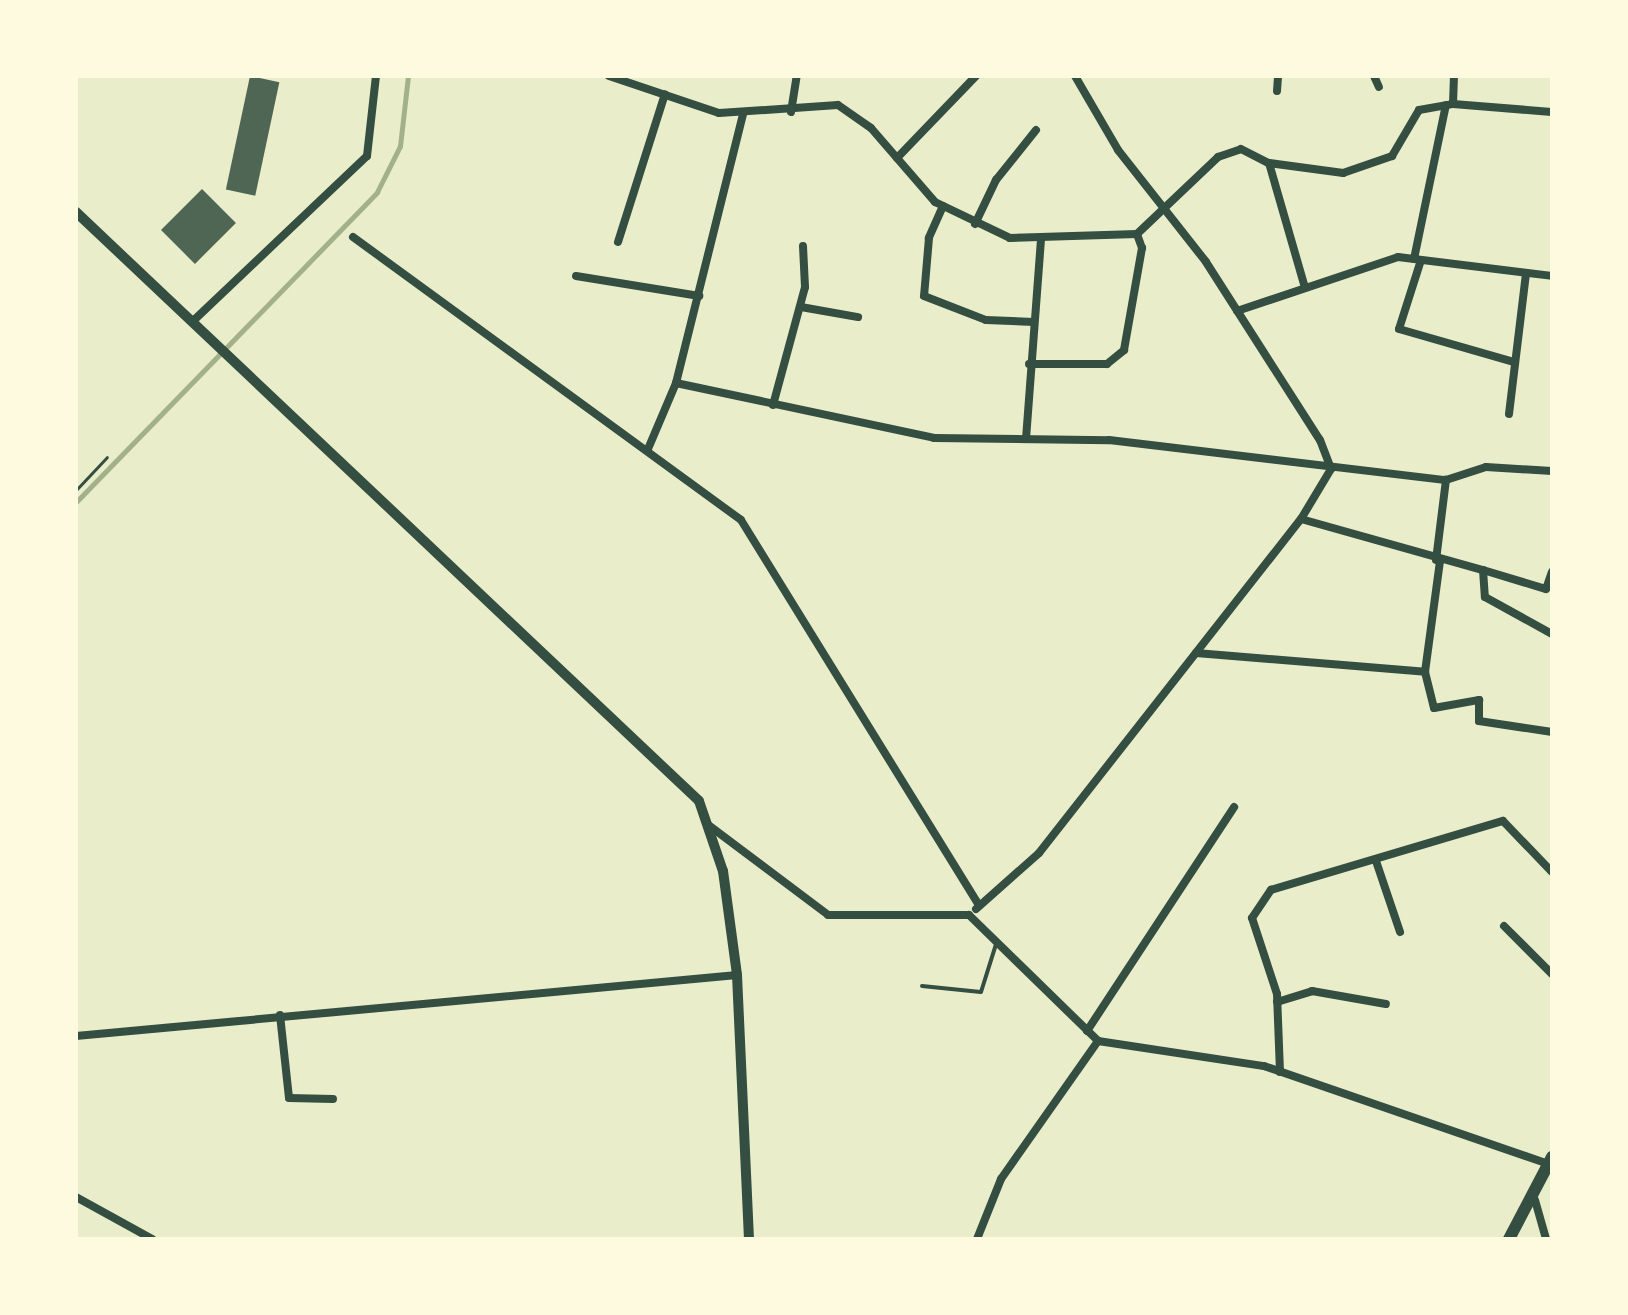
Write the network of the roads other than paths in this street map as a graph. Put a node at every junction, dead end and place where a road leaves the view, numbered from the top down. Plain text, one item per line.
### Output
1 (376, 76) edge
2 (609, 76) edge
3 (797, 76) edge
4 (976, 76) edge
5 (1075, 76) edge
6 (1278, 76) edge
7 (1374, 76) edge
8 (1454, 76) edge
9 (1379, 87) dead end
10 (1277, 91) dead end
11 (665, 94) junction
12 (1449, 105) junction
13 (791, 112) junction
14 (1552, 112) edge
15 (743, 115) junction
16 (1036, 130) dead end
17 (897, 158) junction
18 (1269, 163) junction
19 (943, 206) junction
20 (1166, 206) junction
21 (76, 212) edge
22 (975, 224) junction
23 (1137, 234) junction
24 (353, 237) dead end
25 (1041, 239) junction
26 (618, 242) dead end
27 (803, 246) dead end
28 (1417, 259) junction
29 (1526, 273) junction
30 (576, 276) dead end
31 (1552, 276) edge
32 (1305, 288) junction
33 (699, 296) junction
34 (801, 307) junction
35 (1237, 311) junction
36 (858, 317) dead end
37 (192, 322) junction
38 (1034, 322) junction
39 (1514, 362) junction
40 (1029, 364) junction
41 (676, 383) junction
42 (773, 405) junction
43 (1509, 414) dead end
44 (1026, 439) junction
45 (648, 449) junction
46 (1331, 469) junction
47 (1552, 471) edge
48 (1446, 480) junction
49 (1301, 519) junction
50 (1438, 561) junction
51 (1483, 570) junction
52 (1552, 572) edge
53 (1552, 634) edge
54 (1196, 653) junction
55 (1425, 672) junction
56 (1552, 732) edge
57 (1234, 807) dead end
58 (707, 824) junction
59 (1376, 861) junction
60 (1552, 872) edge
61 (979, 906) junction
62 (969, 915) junction
63 (1504, 926) dead end
64 (1400, 932) dead end
65 (997, 942) junction
66 (1552, 974) edge
67 (737, 975) junction
68 (922, 986) dead end
69 (1277, 1002) junction
70 (1386, 1004) dead end
71 (280, 1015) junction
72 (1087, 1031) junction
73 (76, 1036) edge
74 (1098, 1041) junction
75 (1280, 1072) junction
76 (333, 1099) dead end
77 (1551, 1162) edge
78 (76, 1197) edge
79 (1535, 1200) junction
80 (152, 1239) edge
81 (749, 1239) edge
82 (977, 1239) edge
83 (1509, 1239) edge
84 (1546, 1239) edge

1 - 37 street
2 - 11 street
3 - 13 street
4 - 17 street
5 - 20 street
6 - 10 street
7 - 9 street
8 - 12 street
11 - 15 street
11 - 26 street
12 - 14 street
12 - 18 street
12 - 28 street
13 - 15 street
13 - 17 street
15 - 33 street
16 - 22 street
17 - 19 street
18 - 20 street
18 - 32 street
19 - 22 street
19 - 38 street
20 - 23 street
20 - 35 street
21 - 37 street
22 - 25 street
23 - 25 street
23 - 40 street
24 - 45 street
25 - 38 street
27 - 34 street
28 - 29 street
28 - 32 street
28 - 39 street
29 - 31 street
29 - 39 street
30 - 33 street
32 - 35 street
33 - 41 street
34 - 36 street
34 - 42 street
35 - 46 street
37 - 58 street
38 - 40 street
39 - 43 street
40 - 44 street
41 - 42 street
41 - 45 street
42 - 44 street
44 - 46 street
45 - 61 street
46 - 48 street
46 - 49 street
47 - 48 street
48 - 50 street
49 - 50 street
49 - 54 street
50 - 51 street
50 - 55 street
51 - 52 street
51 - 53 street
54 - 55 street
54 - 61 street
55 - 56 street
57 - 72 street
58 - 62 street
58 - 67 street
59 - 60 street
59 - 64 street
59 - 69 street
61 - 62 street
62 - 65 street
63 - 66 street
65 - 68 lane
65 - 72 street
67 - 71 street
67 - 81 street
69 - 70 street
69 - 75 street
71 - 73 street
71 - 76 street
72 - 74 street
74 - 75 street
74 - 82 street
75 - 77 street
77 - 79 main road
78 - 80 street
79 - 83 main road
79 - 84 street

